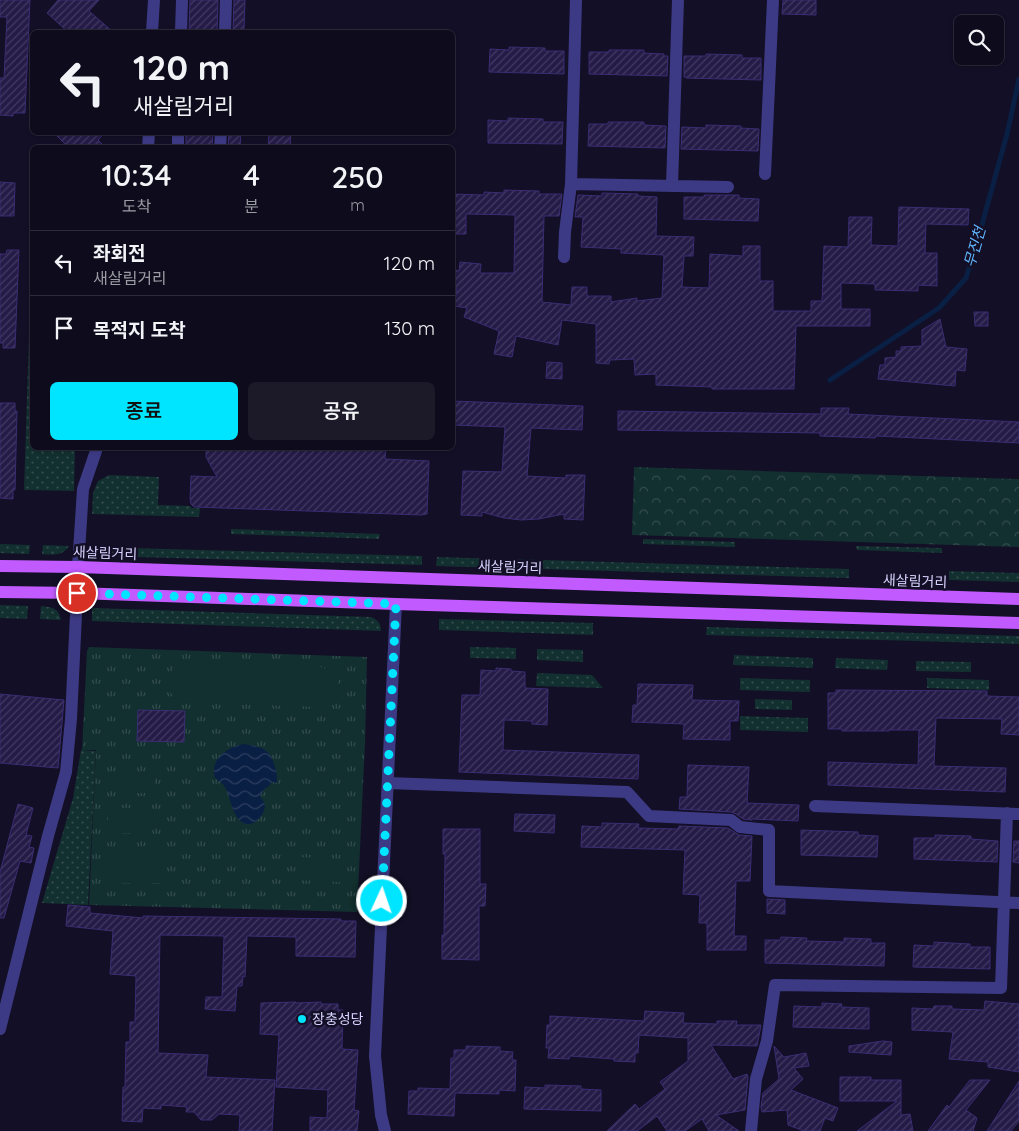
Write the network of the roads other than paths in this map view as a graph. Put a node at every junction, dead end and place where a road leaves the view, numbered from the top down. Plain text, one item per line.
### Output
1 (154, 0) edge
2 (182, 0) edge
3 (226, 0) edge
4 (576, 0) edge
5 (678, 0) edge
6 (773, 0) edge
7 (152, 30) edge
8 (181, 30) edge
9 (225, 30) edge
10 (765, 174) dead end
11 (571, 184) junction
12 (672, 186) junction
13 (728, 187) dead end
14 (564, 256) dead end
15 (96, 450) edge
16 (0, 566) edge
17 (78, 567) junction
18 (0, 592) edge
19 (77, 593) junction
20 (1019, 599) edge
21 (396, 604) junction
22 (1019, 623) edge
23 (388, 783) junction
24 (815, 806) dead end
25 (1013, 814) edge
26 (1004, 902) junction
27 (1019, 903) edge
28 (0, 1028) edge
29 (385, 1131) edge
30 (751, 1131) edge

1 - 7 street
2 - 8 street
3 - 9 street
4 - 11 street
5 - 12 street
6 - 10 street
11 - 12 street
11 - 14 street
12 - 13 street
15 - 17 street
16 - 17 main road, 새살림거리
17 - 20 main road, 새살림거리
18 - 19 main road
19 - 21 main road
19 - 28 street
21 - 22 main road
21 - 23 street
23 - 26 street
23 - 29 street
24 - 25 street
25 - 26 street
26 - 27 street
26 - 30 street

